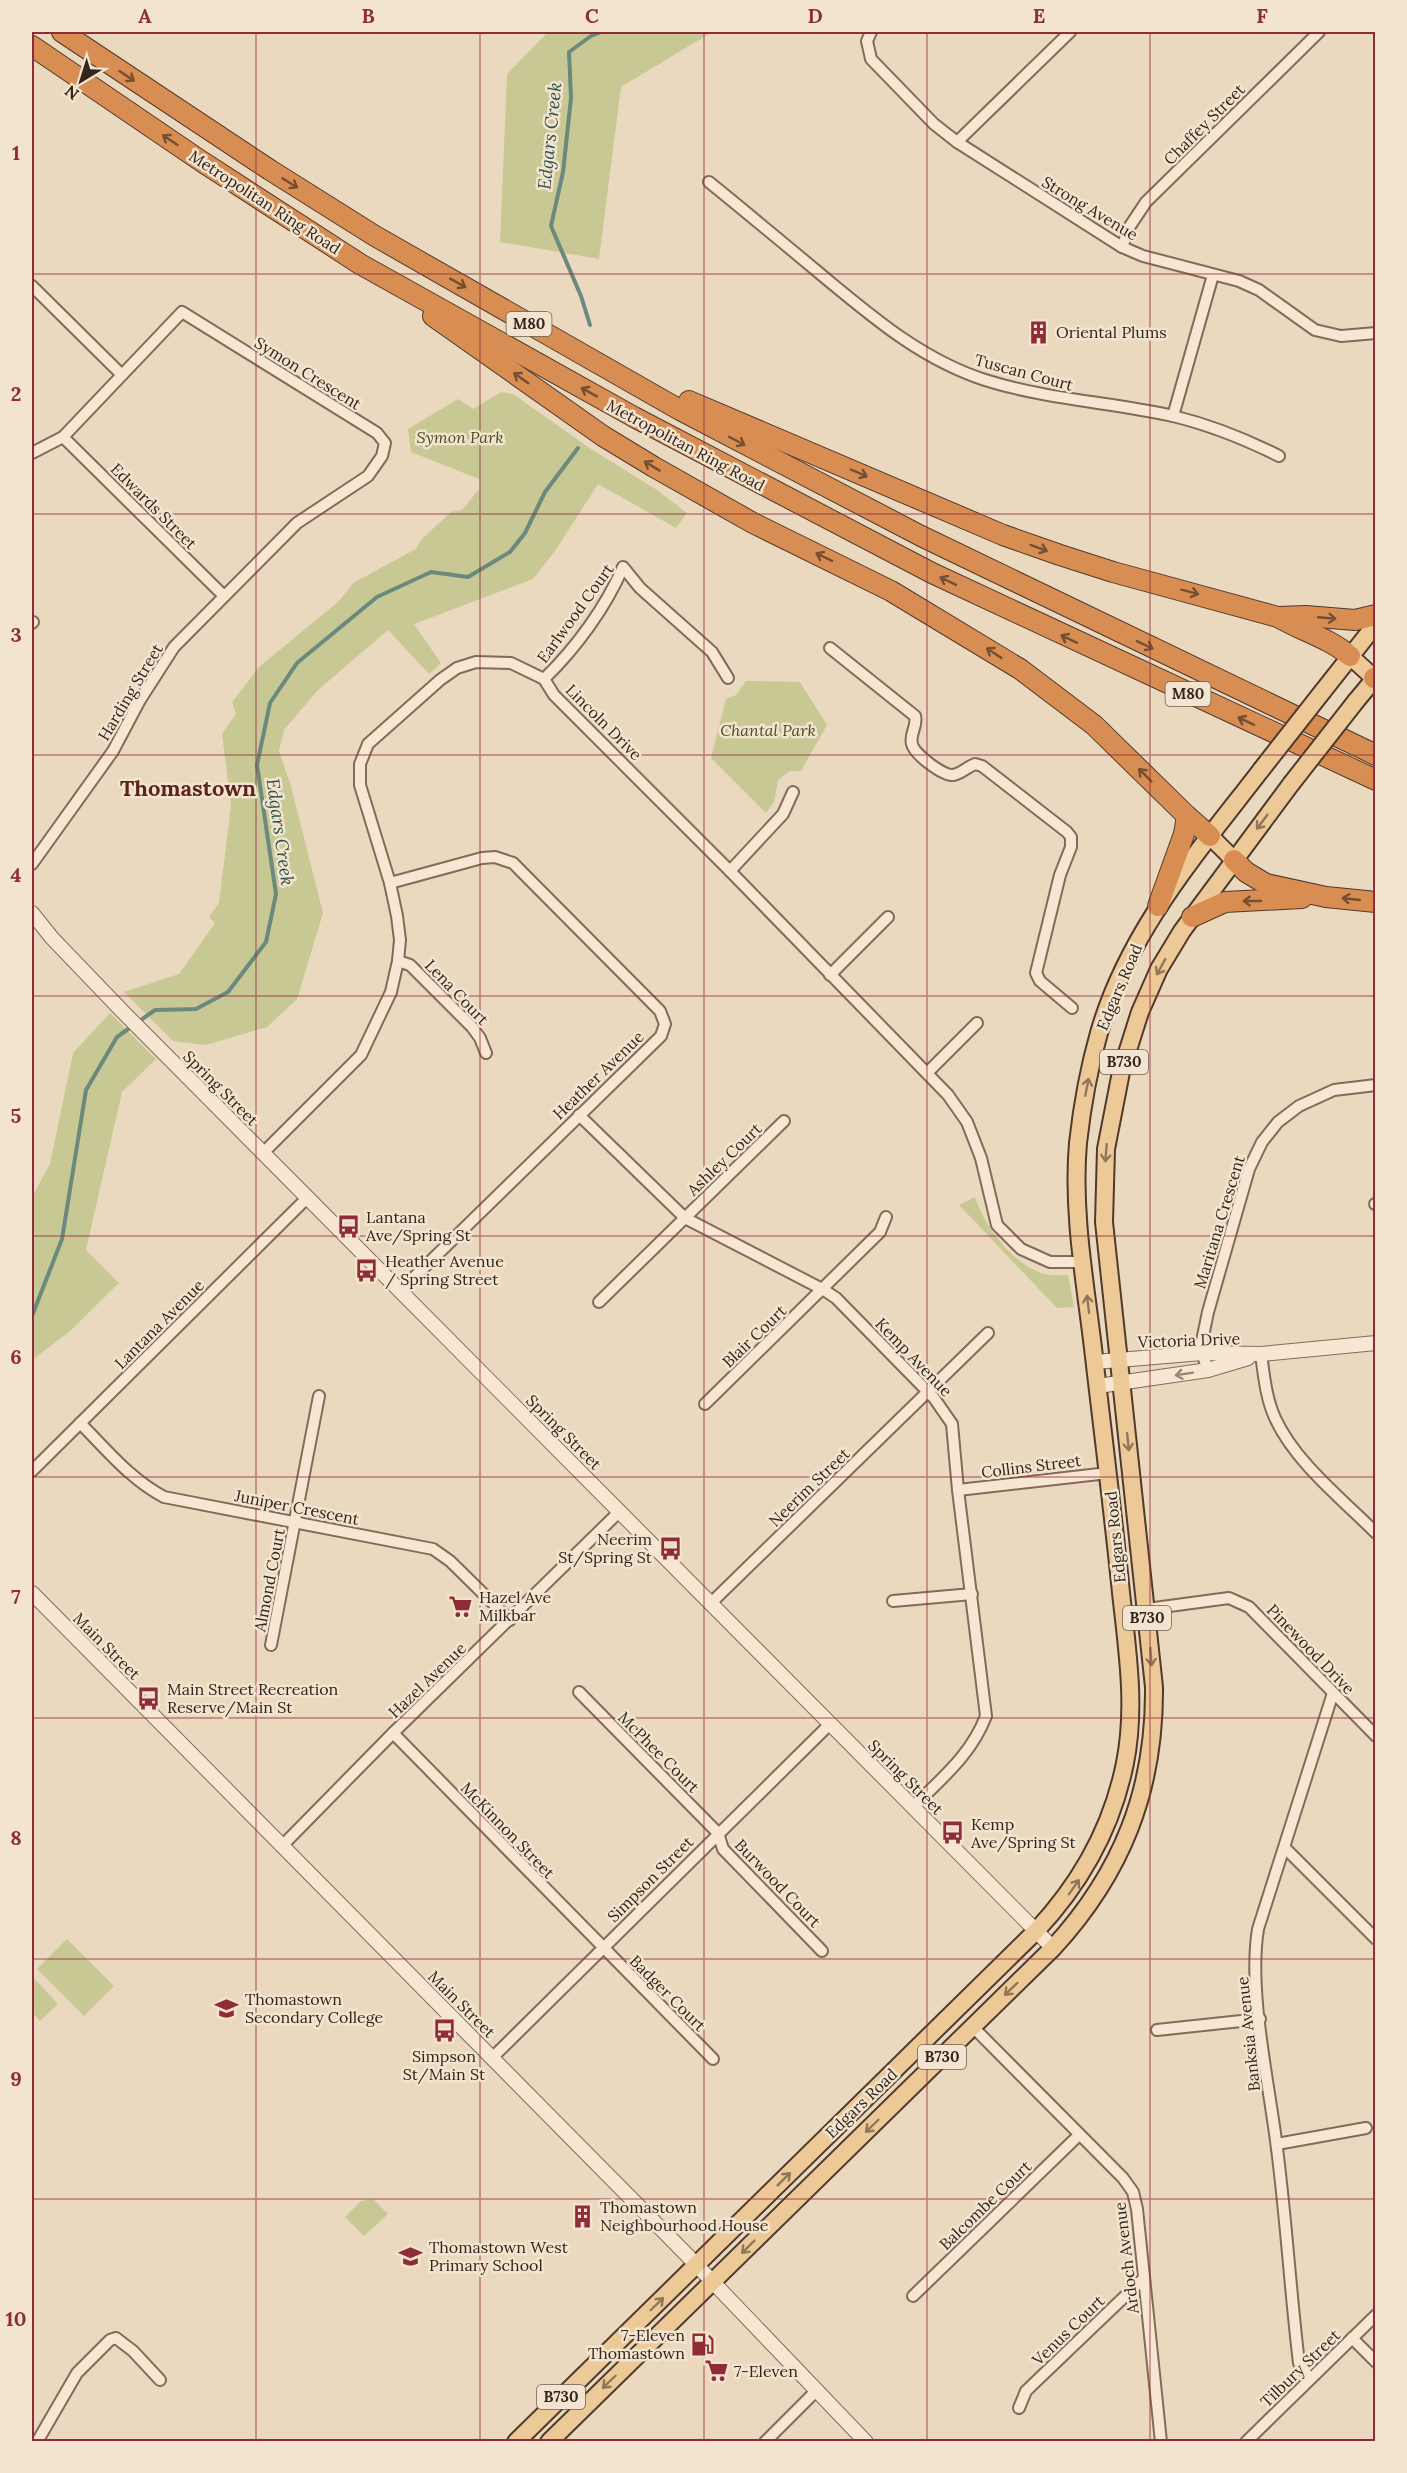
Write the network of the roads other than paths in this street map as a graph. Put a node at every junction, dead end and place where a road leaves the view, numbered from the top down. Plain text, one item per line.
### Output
1 (62, 32) edge
2 (1070, 32) edge
3 (1319, 32) edge
4 (869, 37) edge
5 (32, 46) edge
6 (957, 142) junction
7 (710, 182) dead end
8 (1122, 247) junction
9 (360, 264) junction
10 (1213, 276) junction
11 (32, 286) edge
12 (1376, 333) edge
13 (572, 350) junction
14 (122, 374) junction
15 (1173, 416) junction
16 (63, 437) junction
17 (32, 453) edge
18 (1279, 456) dead end
19 (297, 523) joint
20 (224, 596) junction
21 (1376, 615) edge
22 (1278, 617) junction
23 (1376, 624) edge
24 (830, 648) dead end
25 (1350, 656) junction
26 (728, 678) dead end
27 (1375, 678) edge
28 (544, 679) junction
29 (1376, 755) edge
30 (1376, 780) edge
31 (793, 792) dead end
32 (1187, 816) junction
33 (1210, 836) junction
34 (1234, 860) junction
35 (32, 864) edge
36 (730, 870) junction
37 (390, 883) junction
38 (1326, 897) junction
39 (1376, 902) edge
40 (1158, 906) junction
41 (32, 913) edge
42 (888, 917) dead end
43 (1192, 917) junction
44 (32, 921) edge
45 (52, 938) junction
46 (398, 962) junction
47 (830, 975) junction
48 (1072, 1008) dead end
49 (977, 1023) dead end
50 (486, 1053) dead end
51 (928, 1072) junction
52 (1376, 1085) edge
53 (579, 1115) junction
54 (784, 1121) dead end
55 (263, 1153) junction
56 (307, 1198) junction
57 (886, 1217) dead end
58 (685, 1218) junction
59 (1083, 1263) junction
60 (401, 1290) junction
61 (824, 1290) junction
62 (599, 1302) dead end
63 (988, 1333) dead end
64 (1376, 1343) edge
65 (1206, 1353) junction
66 (1261, 1354) junction
67 (1118, 1360) junction
68 (1095, 1362) junction
69 (1208, 1370) junction
70 (1121, 1384) junction
71 (1098, 1386) junction
72 (928, 1392) junction
73 (319, 1396) dead end
74 (705, 1404) dead end
75 (80, 1423) junction
76 (32, 1471) edge
77 (1108, 1473) junction
78 (958, 1490) junction
79 (620, 1511) junction
80 (296, 1522) junction
81 (1376, 1533) edge
82 (32, 1593) edge
83 (972, 1594) junction
84 (893, 1601) dead end
85 (711, 1604) junction
86 (1146, 1609) junction
87 (510, 1620) junction
88 (271, 1645) dead end
89 (579, 1692) dead end
90 (1333, 1694) junction
91 (830, 1724) junction
92 (393, 1733) junction
93 (1376, 1736) edge
94 (913, 1807) junction
95 (718, 1833) junction
96 (282, 1846) junction
97 (1285, 1848) junction
98 (1036, 1931) junction
99 (1376, 1939) edge
100 (602, 1947) junction
101 (1053, 1948) junction
102 (822, 1951) dead end
103 (1260, 2019) junction
104 (973, 2027) junction
105 (1157, 2030) dead end
106 (492, 2058) junction
107 (713, 2059) dead end
108 (1366, 2128) dead end
109 (1079, 2135) junction
110 (1277, 2144) junction
111 (696, 2265) junction
112 (1144, 2278) junction
113 (711, 2283) junction
114 (913, 2296) dead end
115 (1376, 2315) edge
116 (1352, 2338) junction
117 (1376, 2362) edge
118 (1310, 2379) junction
119 (160, 2380) dead end
120 (816, 2391) junction
121 (1018, 2408) dead end
122 (34, 2441) edge
123 (516, 2442) edge
124 (549, 2442) edge
125 (765, 2442) edge
126 (866, 2442) edge
127 (1161, 2442) edge
128 (1245, 2442) edge

1 -> 13 highway, Metropolitan Ring Road / M80
2 - 6 street
3 - 8 street, Chaffey Street
4 - 6 street, Strong Avenue
9 -> 5 highway, Metropolitan Ring Road / M80
6 - 8 street, Strong Avenue
7 - 15 street, Tuscan Court
8 - 10 street, Strong Avenue
30 -> 9 highway, Metropolitan Ring Road / M80
32 -> 9 highway
10 - 12 street, Strong Avenue
10 - 15 street
11 - 14 street
13 -> 22 highway
13 -> 29 highway, Metropolitan Ring Road / M80
14 - 16 street
14 - 19 street, Symon Crescent
15 - 18 street, Tuscan Court
16 - 17 street
16 - 20 street, Edwards Street
19 - 20 street, Harding Street
20 - 35 street, Harding Street
22 -> 21 highway
22 - 25 highway
23 - 25 main road, Edgars Road / B730
24 - 48 street
25 - 27 main road
25 - 33 main road, Edgars Road / B730, bridge
26 - 28 street, Earlwood Court
27 -> 34 main road, Edgars Road / B730, bridge
28 - 36 street, Lincoln Drive
28 - 37 street, Lincoln Drive
31 - 36 street
32 - 33 highway
32 - 40 highway
33 - 34 main road
33 - 40 main road, Edgars Road / B730
34 - 38 highway
34 - 43 main road, Edgars Road / B730
36 - 47 street, Lincoln Drive
37 - 46 street, Lincoln Drive
37 - 53 street, Heather Avenue
39 -> 38 highway
38 -> 43 highway
59 -> 40 main road, Edgars Road / B730
41 - 45 street, Spring Street
42 - 47 street
43 -> 67 main road, Edgars Road / B730
44 - 45 street, Spring Street
45 - 55 street, Spring Street
46 - 50 street, Lena Court
46 - 55 street, Lincoln Drive
47 - 51 street, Lincoln Drive
49 - 51 street
51 - 59 street, Lincoln Drive
52 - 65 street, Maritana Crescent
53 - 58 street, Kemp Avenue
53 - 60 street, Heather Avenue
54 - 58 street, Ashley Court
55 - 56 street, Spring Street
56 - 60 street, Spring Street
56 - 75 street, Lantana Avenue
57 - 61 street, Blair Court
58 - 61 street, Kemp Avenue
58 - 62 street, Ashley Court
68 -> 59 main road, Edgars Road / B730
60 - 79 street, Spring Street
61 - 72 street, Kemp Avenue
61 - 74 street, Blair Court
63 - 72 street, Neerim Street
64 - 66 street, Victoria Drive
65 - 66 street, Victoria Drive
65 - 67 street, Victoria Drive
65 - 69 street, Maritana Crescent
66 - 69 street, Victoria Drive
66 - 81 street
67 - 68 street, Victoria Drive
67 - 70 main road, Edgars Road / B730
68 - 71 main road, Edgars Road / B730
69 -> 70 street, Victoria Drive
70 - 71 street, Victoria Drive
70 -> 86 main road, Edgars Road / B730
71 - 77 main road, Edgars Road / B730
72 - 78 street, Kemp Avenue
72 - 85 street, Neerim Street
73 - 80 street, Almond Court
75 - 76 street, Lantana Avenue
75 - 80 street, Juniper Crescent
77 - 78 street, Collins Street
98 -> 77 main road, Edgars Road / B730
78 - 83 street, Kemp Avenue
79 - 85 street, Spring Street
79 - 87 street, Hazel Avenue
80 - 87 street, Juniper Crescent
80 - 88 street, Almond Court
82 - 96 street, Main Street
83 - 84 street
83 - 94 street, Kemp Avenue
85 - 91 street, Spring Street
86 - 90 street, Pinewood Drive
86 -> 101 main road, Edgars Road / B730
87 - 92 street, Hazel Avenue
89 - 95 street, McPhee Court
90 - 93 street, Pinewood Drive
90 - 97 street, Banksia Avenue
91 - 94 street, Spring Street
91 - 95 street, Simpson Street
92 - 96 street, Hazel Avenue
92 - 100 street, McKinnon Street
94 - 98 street, Spring Street
95 - 100 street, Simpson Street
95 - 102 street, Burwood Court
96 - 106 street, Main Street
97 - 99 street
97 - 103 street, Banksia Avenue
98 - 101 street, Spring Street
111 -> 98 main road, Edgars Road / B730
100 - 106 street, Simpson Street
100 - 107 street, Badger Court
101 -> 104 main road, Edgars Road / B730
103 - 105 street
103 - 110 street, Banksia Avenue
104 - 109 street, Ardoch Avenue
104 -> 113 main road, Edgars Road / B730
106 - 111 street, Main Street
108 - 110 street
109 - 112 street, Ardoch Avenue
109 - 114 street, Balcombe Court
110 - 118 street, Banksia Avenue
111 - 113 street, Main Street
123 -> 111 main road, Edgars Road / B730
112 - 121 street, Venus Court
112 - 127 street, Ardoch Avenue
113 - 120 street, Main Street
113 -> 124 main road, Edgars Road / B730
115 - 116 street, Tilbury Street
116 - 117 street
116 - 118 street, Tilbury Street
118 - 128 street, Tilbury Street
119 - 122 street
120 - 125 street
120 - 126 street, Main Street

